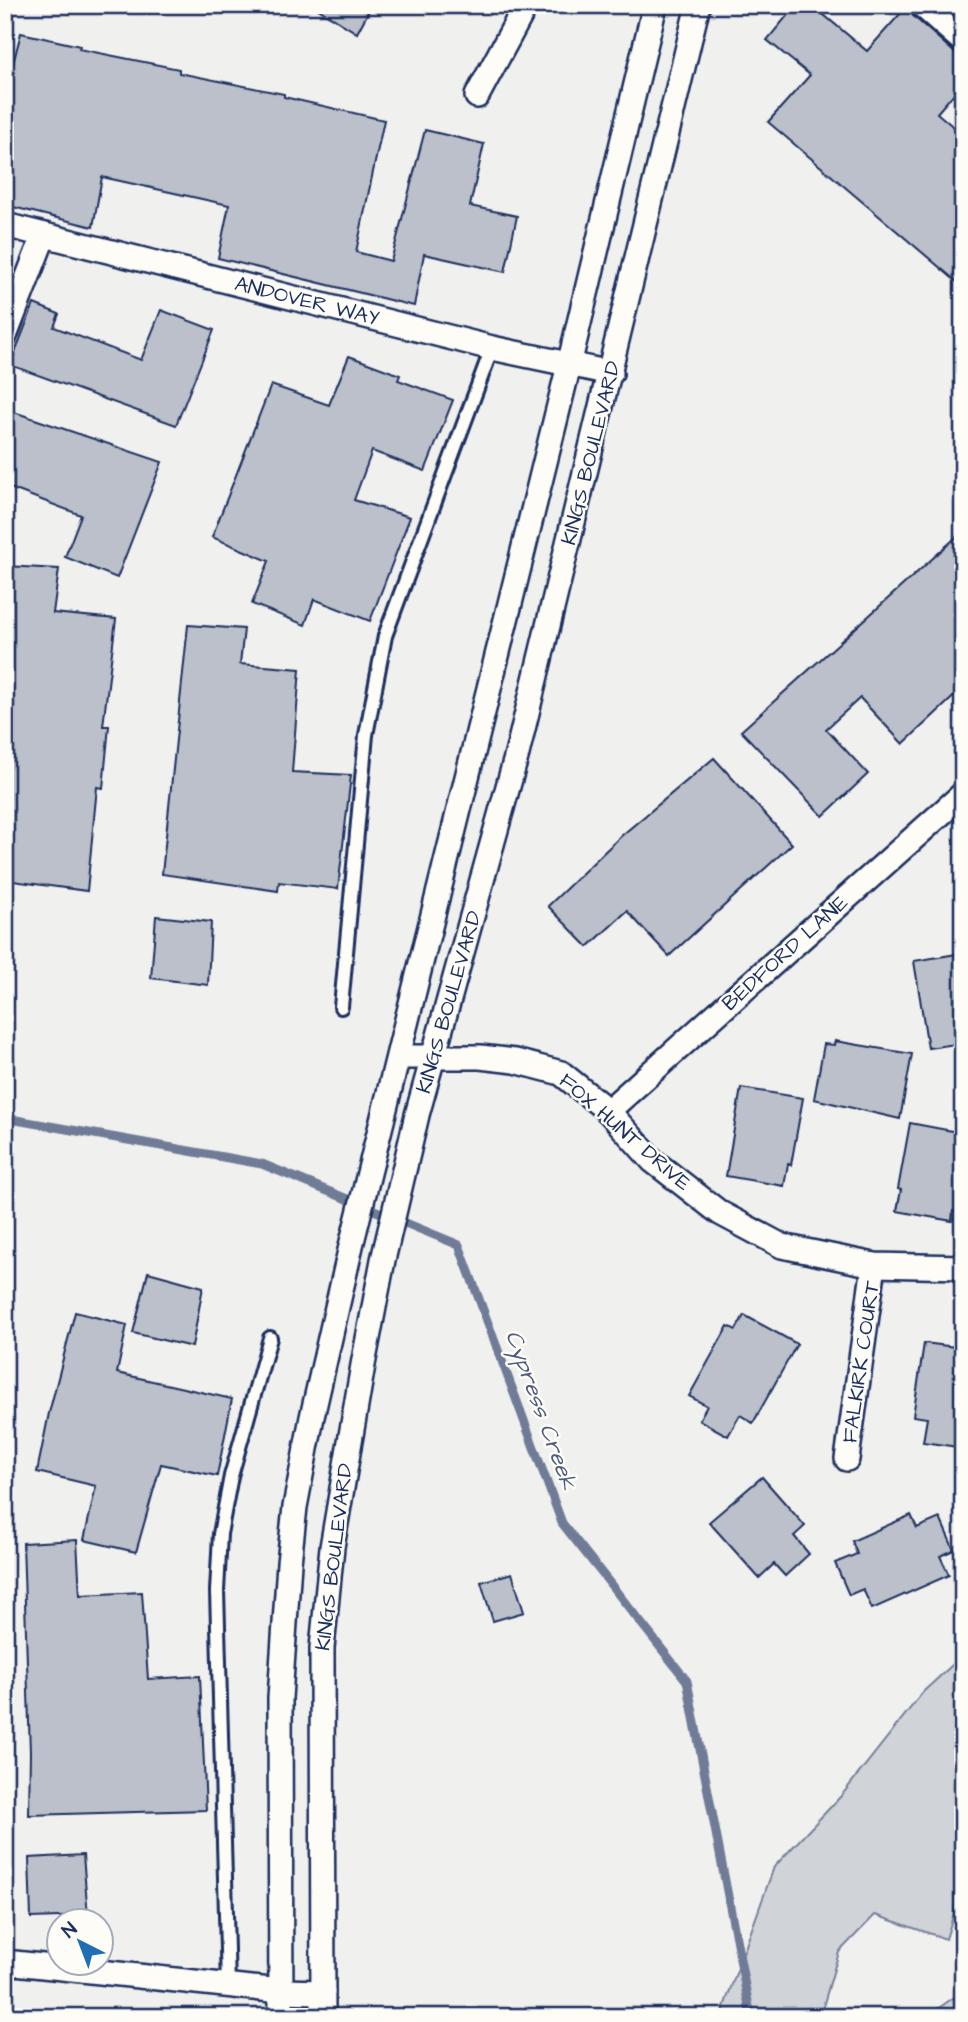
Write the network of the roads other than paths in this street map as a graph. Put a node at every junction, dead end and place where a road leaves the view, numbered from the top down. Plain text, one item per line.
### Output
1 (526, 5) edge
2 (655, 5) edge
3 (698, 5) edge
4 (922, 5) edge
5 (963, 41) edge
6 (477, 96) dead end
7 (5, 225) edge
8 (44, 235) junction
9 (5, 336) edge
10 (492, 348) junction
11 (569, 365) junction
12 (611, 373) junction
13 (963, 794) edge
14 (341, 1007) dead end
15 (399, 1057) junction
16 (435, 1057) junction
17 (608, 1111) junction
18 (874, 1265) junction
19 (963, 1267) edge
20 (270, 1338) dead end
21 (847, 1459) dead end
22 (5, 1962) edge
23 (228, 1986) junction
24 (281, 1992) junction
25 (323, 1992) junction
26 (281, 2017) edge
27 (323, 2017) edge

1 - 6 street
2 - 11 street, KINGS BOULEVARD
3 - 12 street, KINGS BOULEVARD
4 - 5 street
7 - 8 street, ANDOVER WAY
8 - 9 street
8 - 10 street, ANDOVER WAY
10 - 11 street, ANDOVER WAY
10 - 14 lane
11 - 12 street, ANDOVER WAY
11 - 15 street, KINGS BOULEVARD
12 - 16 street, KINGS BOULEVARD
13 - 17 street, BEDFORD LANE
15 - 16 street, FOX HUNT DRIVE
15 - 24 street, KINGS BOULEVARD
16 - 17 street, FOX HUNT DRIVE
16 - 25 street, KINGS BOULEVARD
17 - 18 street, FOX HUNT DRIVE
18 - 19 street, FOX HUNT DRIVE
18 - 21 street, FALKIRK COURT
20 - 23 lane
22 - 23 street
23 - 24 street
24 - 25 street
24 - 26 street, KINGS BOULEVARD
25 - 27 street, KINGS BOULEVARD

